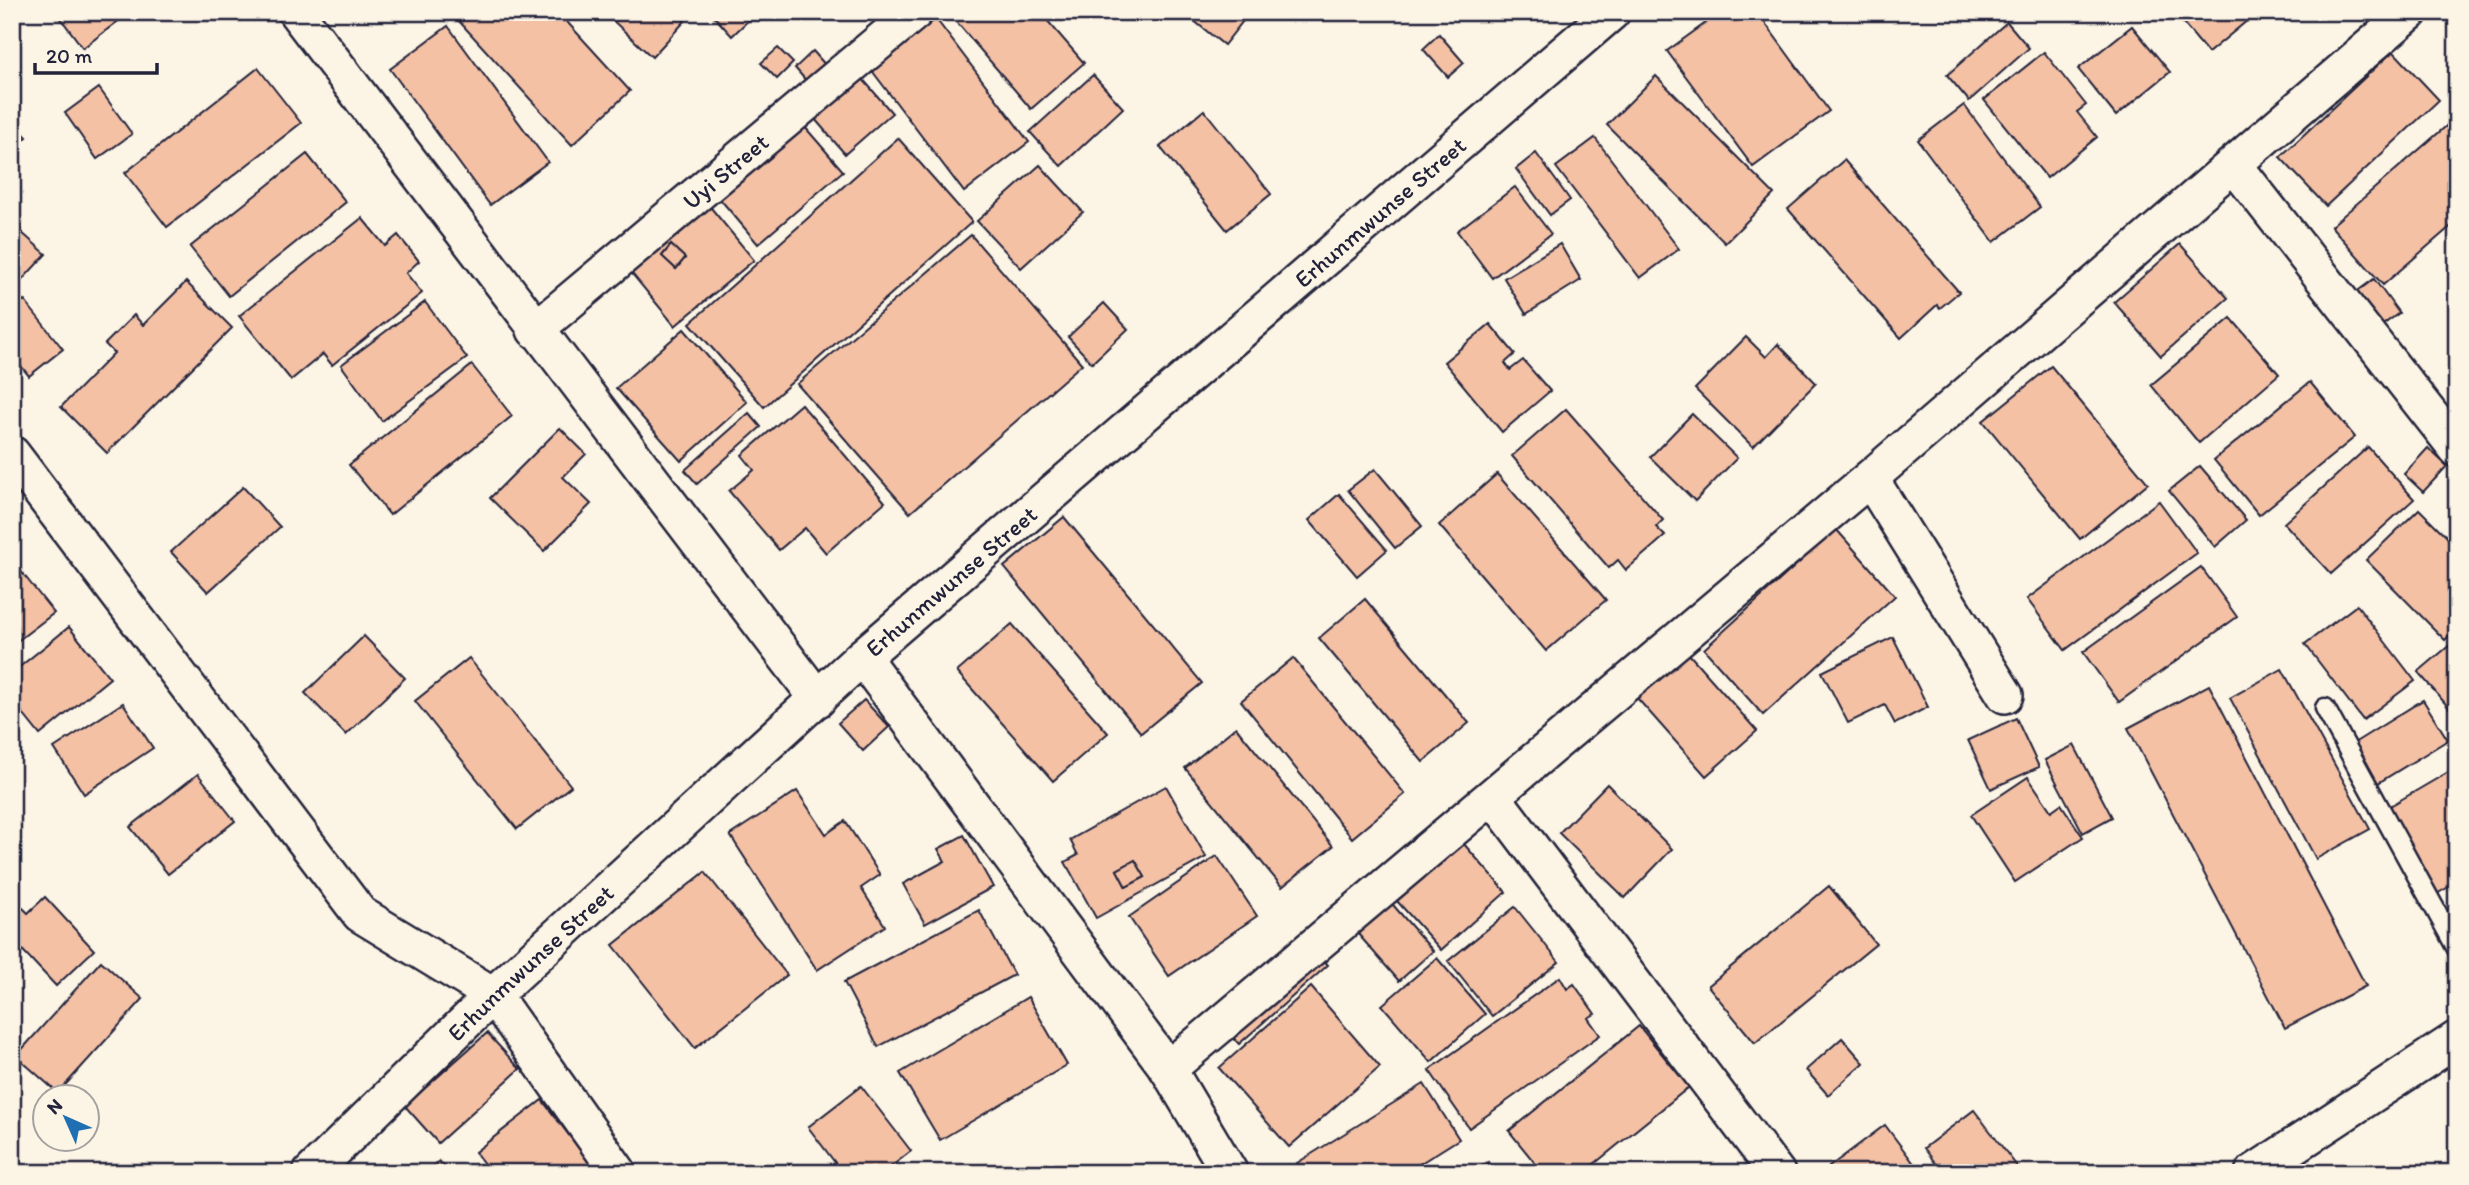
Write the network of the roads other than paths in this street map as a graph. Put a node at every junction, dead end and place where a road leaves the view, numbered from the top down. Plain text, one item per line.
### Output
1 (296, 12) edge
2 (915, 12) edge
3 (1612, 12) edge
4 (2410, 12) edge
5 (2235, 166) junction
6 (535, 330) junction
7 (2457, 449) edge
8 (12, 454) edge
9 (1870, 478) junction
10 (862, 657) junction
11 (2005, 695) dead end
12 (818, 699) junction
13 (2325, 708) dead end
14 (1493, 797) junction
15 (2457, 949) edge
16 (494, 995) junction
17 (2457, 1039) edge
18 (1168, 1069) junction
19 (311, 1173) edge
20 (619, 1173) edge
21 (1230, 1173) edge
22 (1777, 1173) edge
23 (2253, 1173) edge

1 - 6 street
2 - 6 street, Uyi Street
3 - 10 street, Erhunmwunse Street
4 - 5 street
5 - 7 street
5 - 9 street
6 - 12 street
8 - 16 street
9 - 11 street
9 - 14 street
10 - 12 street, Erhunmwunse Street
10 - 18 street
12 - 16 street, Erhunmwunse Street
13 - 15 lane
14 - 18 street
14 - 22 street
16 - 19 street, Erhunmwunse Street
16 - 20 street
17 - 23 street
18 - 21 street

